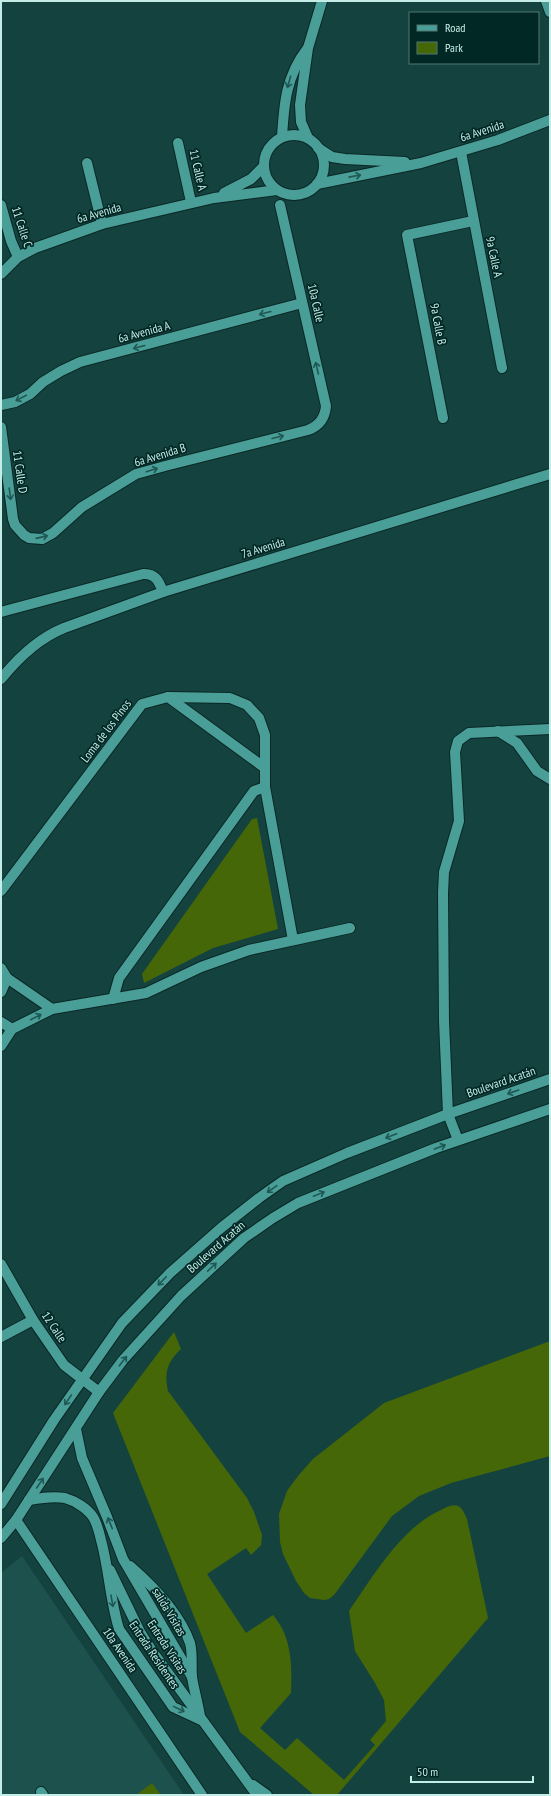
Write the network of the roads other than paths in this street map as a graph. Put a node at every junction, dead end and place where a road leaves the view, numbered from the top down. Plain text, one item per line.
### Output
1 (322, 1) edge
2 (546, 1) edge
3 (550, 12) edge
4 (308, 48) junction
5 (550, 120) edge
6 (282, 137) junction
7 (308, 138) junction
8 (178, 143) dead end
9 (318, 148) junction
10 (461, 152) junction
11 (87, 163) dead end
12 (421, 163) junction
13 (264, 166) junction
14 (317, 184) junction
15 (277, 190) junction
16 (214, 198) junction
17 (192, 202) junction
18 (1, 205) edge
19 (280, 206) dead end
20 (473, 221) junction
21 (102, 224) junction
22 (18, 257) junction
23 (1, 274) edge
24 (302, 303) junction
25 (502, 368) dead end
26 (1, 405) edge
27 (326, 406) joint
28 (443, 418) dead end
29 (1, 427) edge
30 (550, 474) edge
31 (13, 519) joint
32 (163, 592) junction
33 (1, 612) edge
34 (1, 679) edge
35 (168, 697) junction
36 (550, 729) edge
37 (498, 731) junction
38 (265, 768) junction
39 (550, 779) edge
40 (265, 787) junction
41 (1, 891) edge
42 (350, 928) dead end
43 (293, 940) junction
44 (1, 968) edge
45 (7, 978) junction
46 (1, 992) edge
47 (113, 999) junction
48 (52, 1009) junction
49 (1, 1022) edge
50 (12, 1029) junction
51 (1, 1046) edge
52 (550, 1079) edge
53 (550, 1109) edge
54 (448, 1114) junction
55 (458, 1140) junction
56 (1, 1264) edge
57 (33, 1320) junction
58 (1, 1337) edge
59 (82, 1380) junction
60 (99, 1392) junction
61 (76, 1429) junction
62 (29, 1500) junction
63 (1, 1504) edge
64 (16, 1520) junction
65 (1, 1538) edge
66 (123, 1560) junction
67 (107, 1562) junction
68 (192, 1677) junction
69 (201, 1720) junction
70 (249, 1781) junction
71 (202, 1795) edge
72 (258, 1795) edge
73 (267, 1795) edge

1 - 4 street
2 - 3 street
4 -> 6 street
4 - 7 street
5 - 10 street, 6a Avenida
6 - 7 street
6 - 13 street
7 - 9 street
8 - 17 street, 11 Calle A
9 - 12 street, 6a Avenida
9 - 14 street
10 - 12 street, 6a Avenida
10 - 20 street, 9a Calle A
11 - 21 street
14 -> 12 street, 6a Avenida
13 - 15 street
13 - 16 street, 6a Avenida
14 - 15 street
15 - 16 street, 6a Avenida
16 - 17 street, 6a Avenida
17 - 21 street, 6a Avenida
18 - 22 street, 11 Calle C
19 - 24 street, 10a Calle
20 - 25 street, 9a Calle A
20 - 28 street, 9a Calle B
21 - 22 street, 6a Avenida
22 - 23 street, 6a Avenida
24 -> 26 street, 6a Avenida A
27 -> 24 street, 10a Calle
31 -> 27 street, 6a Avenida B
29 -> 31 street, 11 Calle D
30 - 32 street, 7a Avenida
32 - 33 street
32 - 34 street, 7a Avenida
35 - 38 street
35 - 38 street, Loma de los Pinos
35 - 41 street, Loma de los Pinos
36 - 37 street
37 - 39 street
37 - 54 street
38 - 40 street, Loma de los Pinos
40 - 43 street, Loma de los Pinos
40 - 47 street
42 - 43 street
43 - 47 street
44 - 45 street
45 - 46 street
45 - 48 street
47 - 48 street
50 -> 48 street
49 - 50 street
50 - 51 street
52 -> 54 street, Boulevard Acatán
53 - 55 street, Boulevard Acatán
54 - 55 street
54 -> 59 street, Boulevard Acatán
60 -> 55 street, Boulevard Acatán
56 - 57 street, 12 Calle
57 - 58 street
57 - 59 street, 12 Calle
59 - 60 street, 12 Calle
59 -> 63 street, Boulevard Acatán
60 - 61 street, Boulevard Acatán
62 -> 61 street, Boulevard Acatán
66 -> 61 street, salida Visitas
62 - 64 street, Boulevard Acatán
62 - 67 street
64 - 65 street, Boulevard Acatán
64 - 71 street, 10a Avenida
66 - 68 street, salida Visitas
66 - 68 street
67 - 69 street, Entrada Visitas
67 -> 69 street, Entrada Residentes
68 - 69 street
69 - 70 street, Entrada Visitas
70 - 72 street
70 - 73 street

